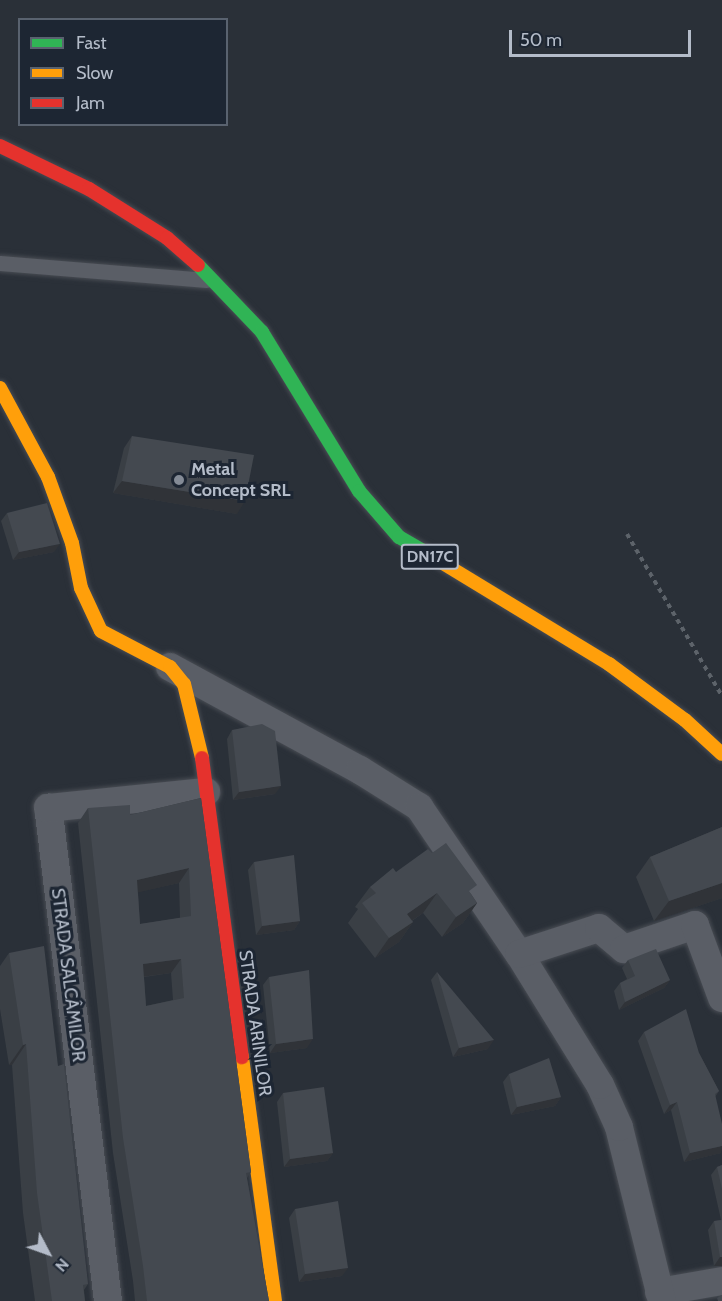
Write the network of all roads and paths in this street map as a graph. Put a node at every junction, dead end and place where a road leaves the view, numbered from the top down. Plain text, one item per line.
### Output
1 (0, 146) edge
2 (0, 263) edge
3 (215, 280) junction
4 (0, 388) edge
5 (627, 534) dead end
6 (170, 667) junction
7 (722, 696) edge
8 (722, 754) edge
9 (206, 792) junction
10 (519, 954) junction
11 (722, 998) edge
12 (722, 1281) edge
13 (661, 1296) edge
14 (108, 1301) edge
15 (274, 1301) edge

1 - 3 street, DN17C
2 - 3 lane
3 - 8 street, DN17C
4 - 6 street
5 - 7 path
6 - 9 street, STRADA ARINILOR
6 - 10 street
9 - 14 street, STRADA SALCÂMILOR
9 - 15 street, STRADA ARINILOR
10 - 11 street
10 - 13 street
12 - 13 street

